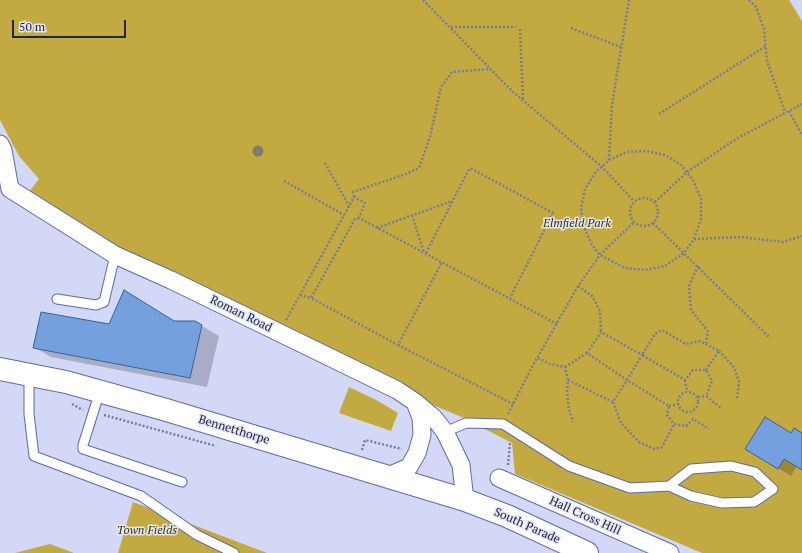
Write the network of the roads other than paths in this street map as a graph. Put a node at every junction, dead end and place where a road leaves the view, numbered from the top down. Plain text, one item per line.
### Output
1 (0, 144) edge
2 (5, 188) edge
3 (115, 255) junction
4 (57, 299) dead end
5 (0, 369) edge
6 (29, 374) junction
7 (100, 391) junction
8 (415, 402) junction
9 (445, 432) junction
10 (386, 477) junction
11 (499, 478) dead end
12 (182, 482) dead end
13 (669, 486) junction
14 (465, 500) junction
15 (234, 553) edge
16 (588, 553) edge
17 (670, 553) edge

1 - 2 street, Roman Road
2 - 3 street, Roman Road
3 - 4 lane
3 - 8 street, Roman Road
5 - 6 street, Bennetthorpe
6 - 7 street, Bennetthorpe
6 - 15 lane
7 - 10 street, Bennetthorpe
7 - 12 lane
8 - 9 street, Roman Road
8 - 10 street
9 - 13 lane
9 - 14 street, Roman Road
10 - 14 street, Bennetthorpe
11 - 17 street, Hall Cross Hill
13 - 13 lane
14 - 16 street, South Parade

